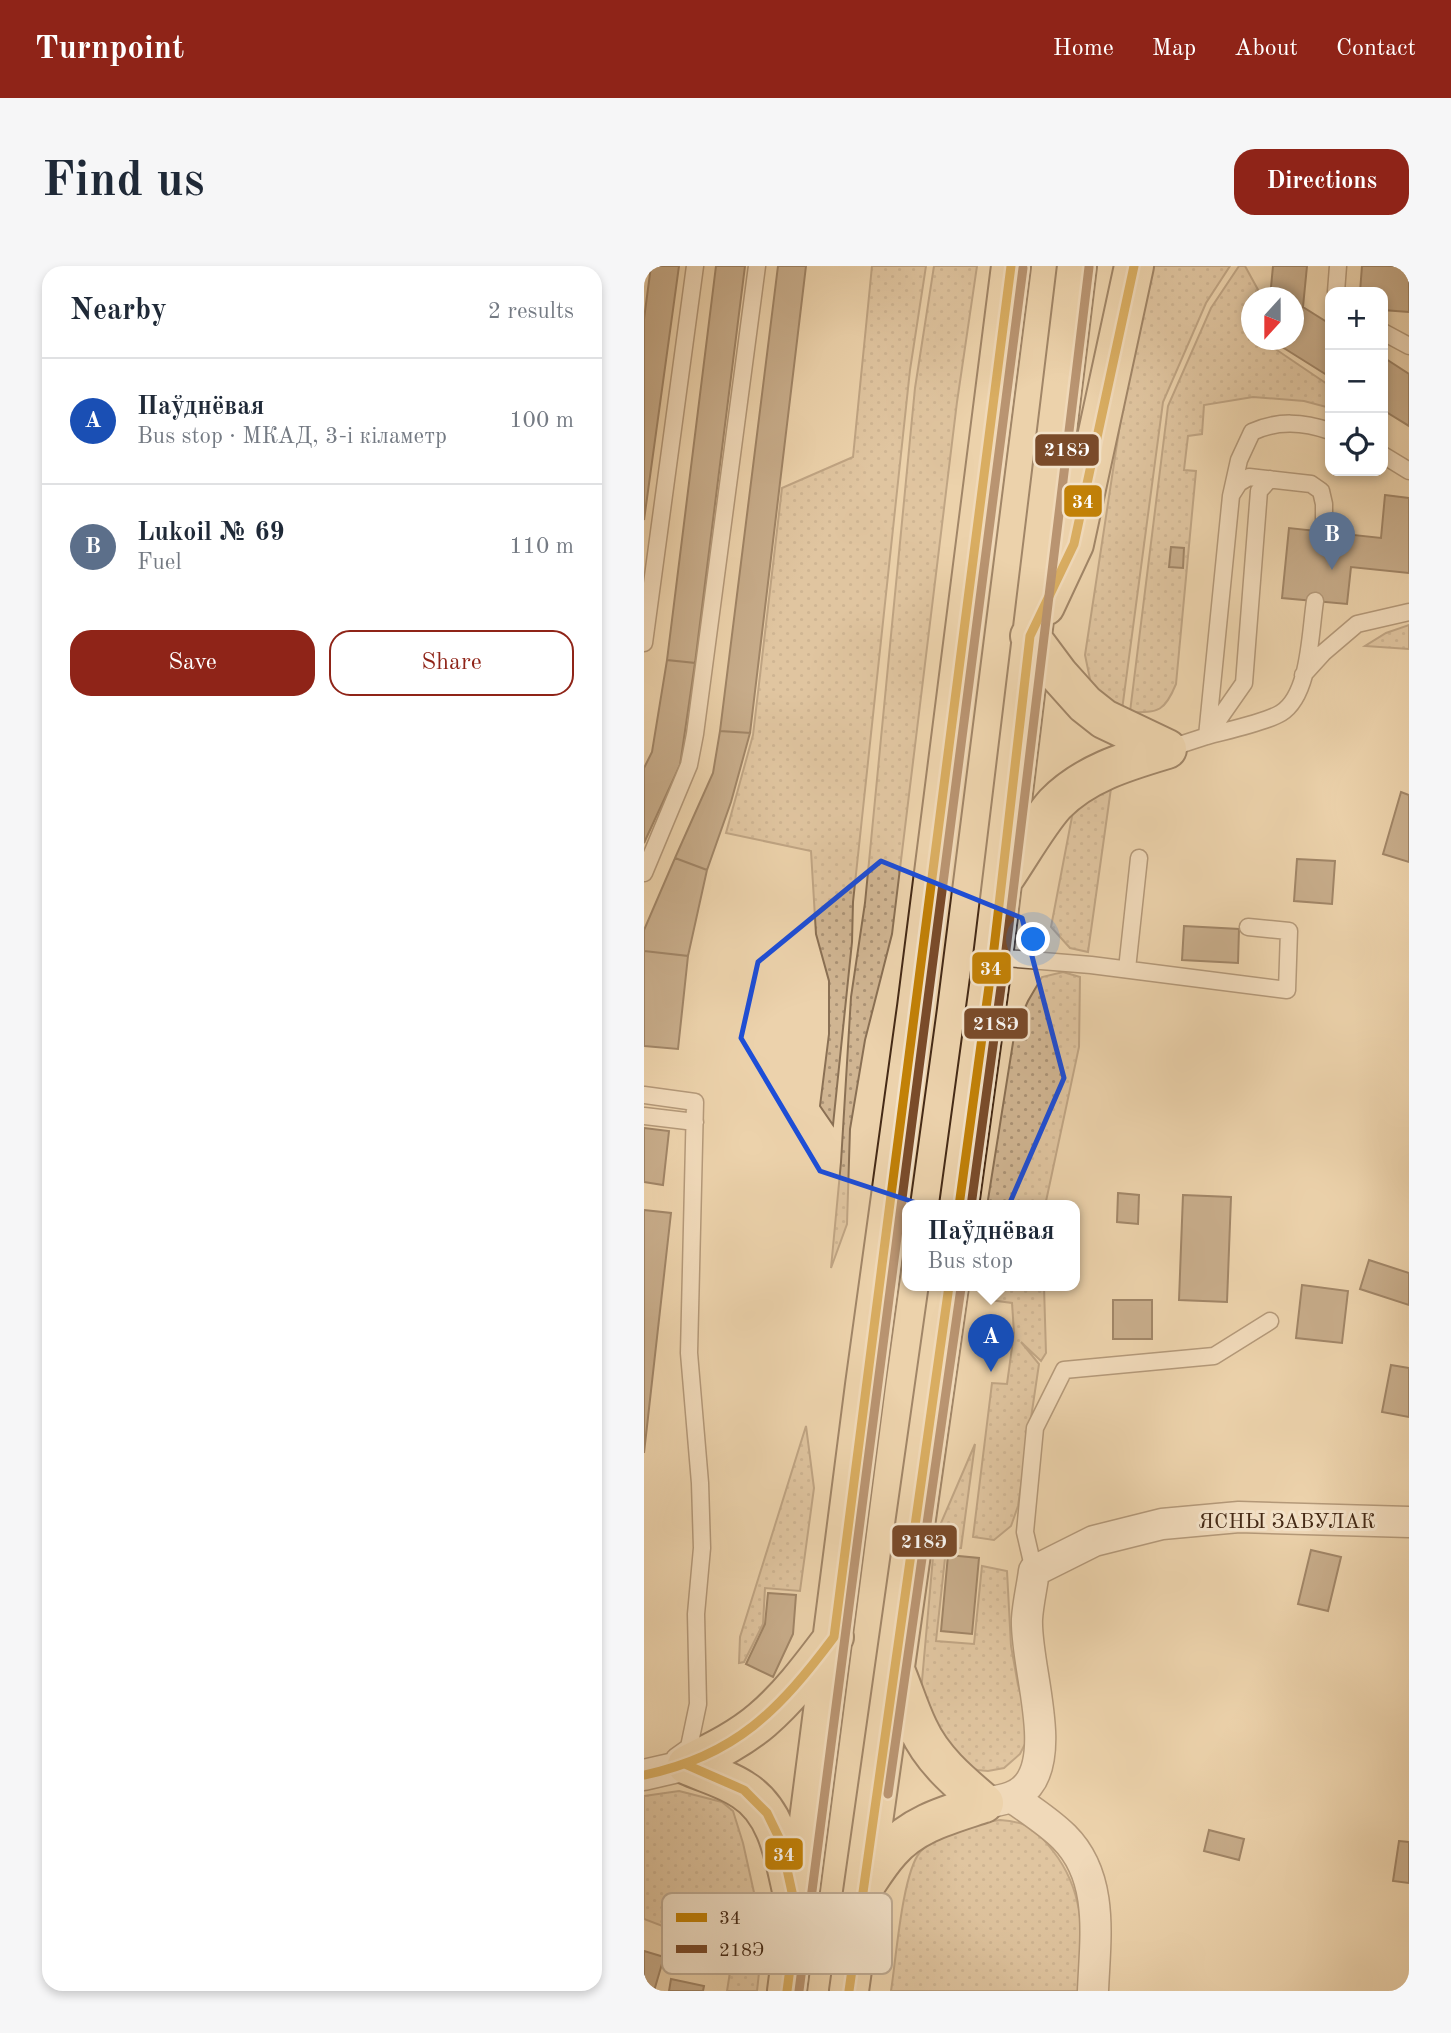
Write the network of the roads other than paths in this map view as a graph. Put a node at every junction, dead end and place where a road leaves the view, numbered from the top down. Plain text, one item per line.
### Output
1 (695, 266) edge
2 (757, 266) edge
3 (1011, 266) edge
4 (1077, 266) edge
5 (1133, 266) edge
6 (1338, 266) edge
7 (1336, 287) edge
8 (1388, 335) edge
9 (1409, 346) edge
10 (1325, 430) edge
11 (1388, 458) edge
12 (1409, 471) edge
13 (1270, 480) junction
14 (1231, 496) junction
15 (1324, 532) dead end
16 (1315, 601) dead end
17 (1409, 612) edge
18 (1030, 636) junction
19 (644, 643) edge
20 (1303, 675) junction
21 (1207, 736) junction
22 (1167, 748) junction
23 (1139, 858) dead end
24 (644, 873) edge
25 (1002, 881) junction
26 (1248, 927) dead end
27 (993, 957) junction
28 (1127, 969) junction
29 (644, 1095) edge
30 (644, 1116) edge
31 (695, 1122) junction
32 (961, 1200) edge
33 (948, 1291) edge
34 (1270, 1321) dead end
35 (1409, 1522) edge
36 (1034, 1571) junction
37 (834, 1637) junction
38 (894, 1667) junction
39 (662, 1771) edge
40 (998, 1800) junction
41 (862, 1890) junction
42 (792, 1893) edge
43 (800, 1893) edge
44 (862, 1893) edge
45 (1093, 1991) edge

1 - 19 lane
2 - 24 lane
3 - 37 highway
4 - 18 highway
5 - 18 highway
6 - 7 lane
8 - 9 lane
10 - 14 lane
11 - 12 lane
13 - 14 lane
13 - 15 lane
13 - 21 lane
14 - 21 lane
16 - 20 lane
17 - 20 lane
18 - 22 highway
18 - 25 highway
20 - 21 lane
21 - 22 lane
22 - 25 highway
23 - 28 lane
25 - 27 highway
26 - 28 lane
27 - 28 lane
27 - 32 highway
29 - 31 lane
30 - 31 lane
31 - 39 lane
33 - 38 highway
34 - 36 lane
35 - 36 street, ЯСНЫ ЗАВУЛАК
36 - 40 street
37 - 39 highway
37 - 43 highway
38 - 40 highway
38 - 41 highway
39 - 42 highway
40 - 41 highway
40 - 45 street
41 - 44 highway

